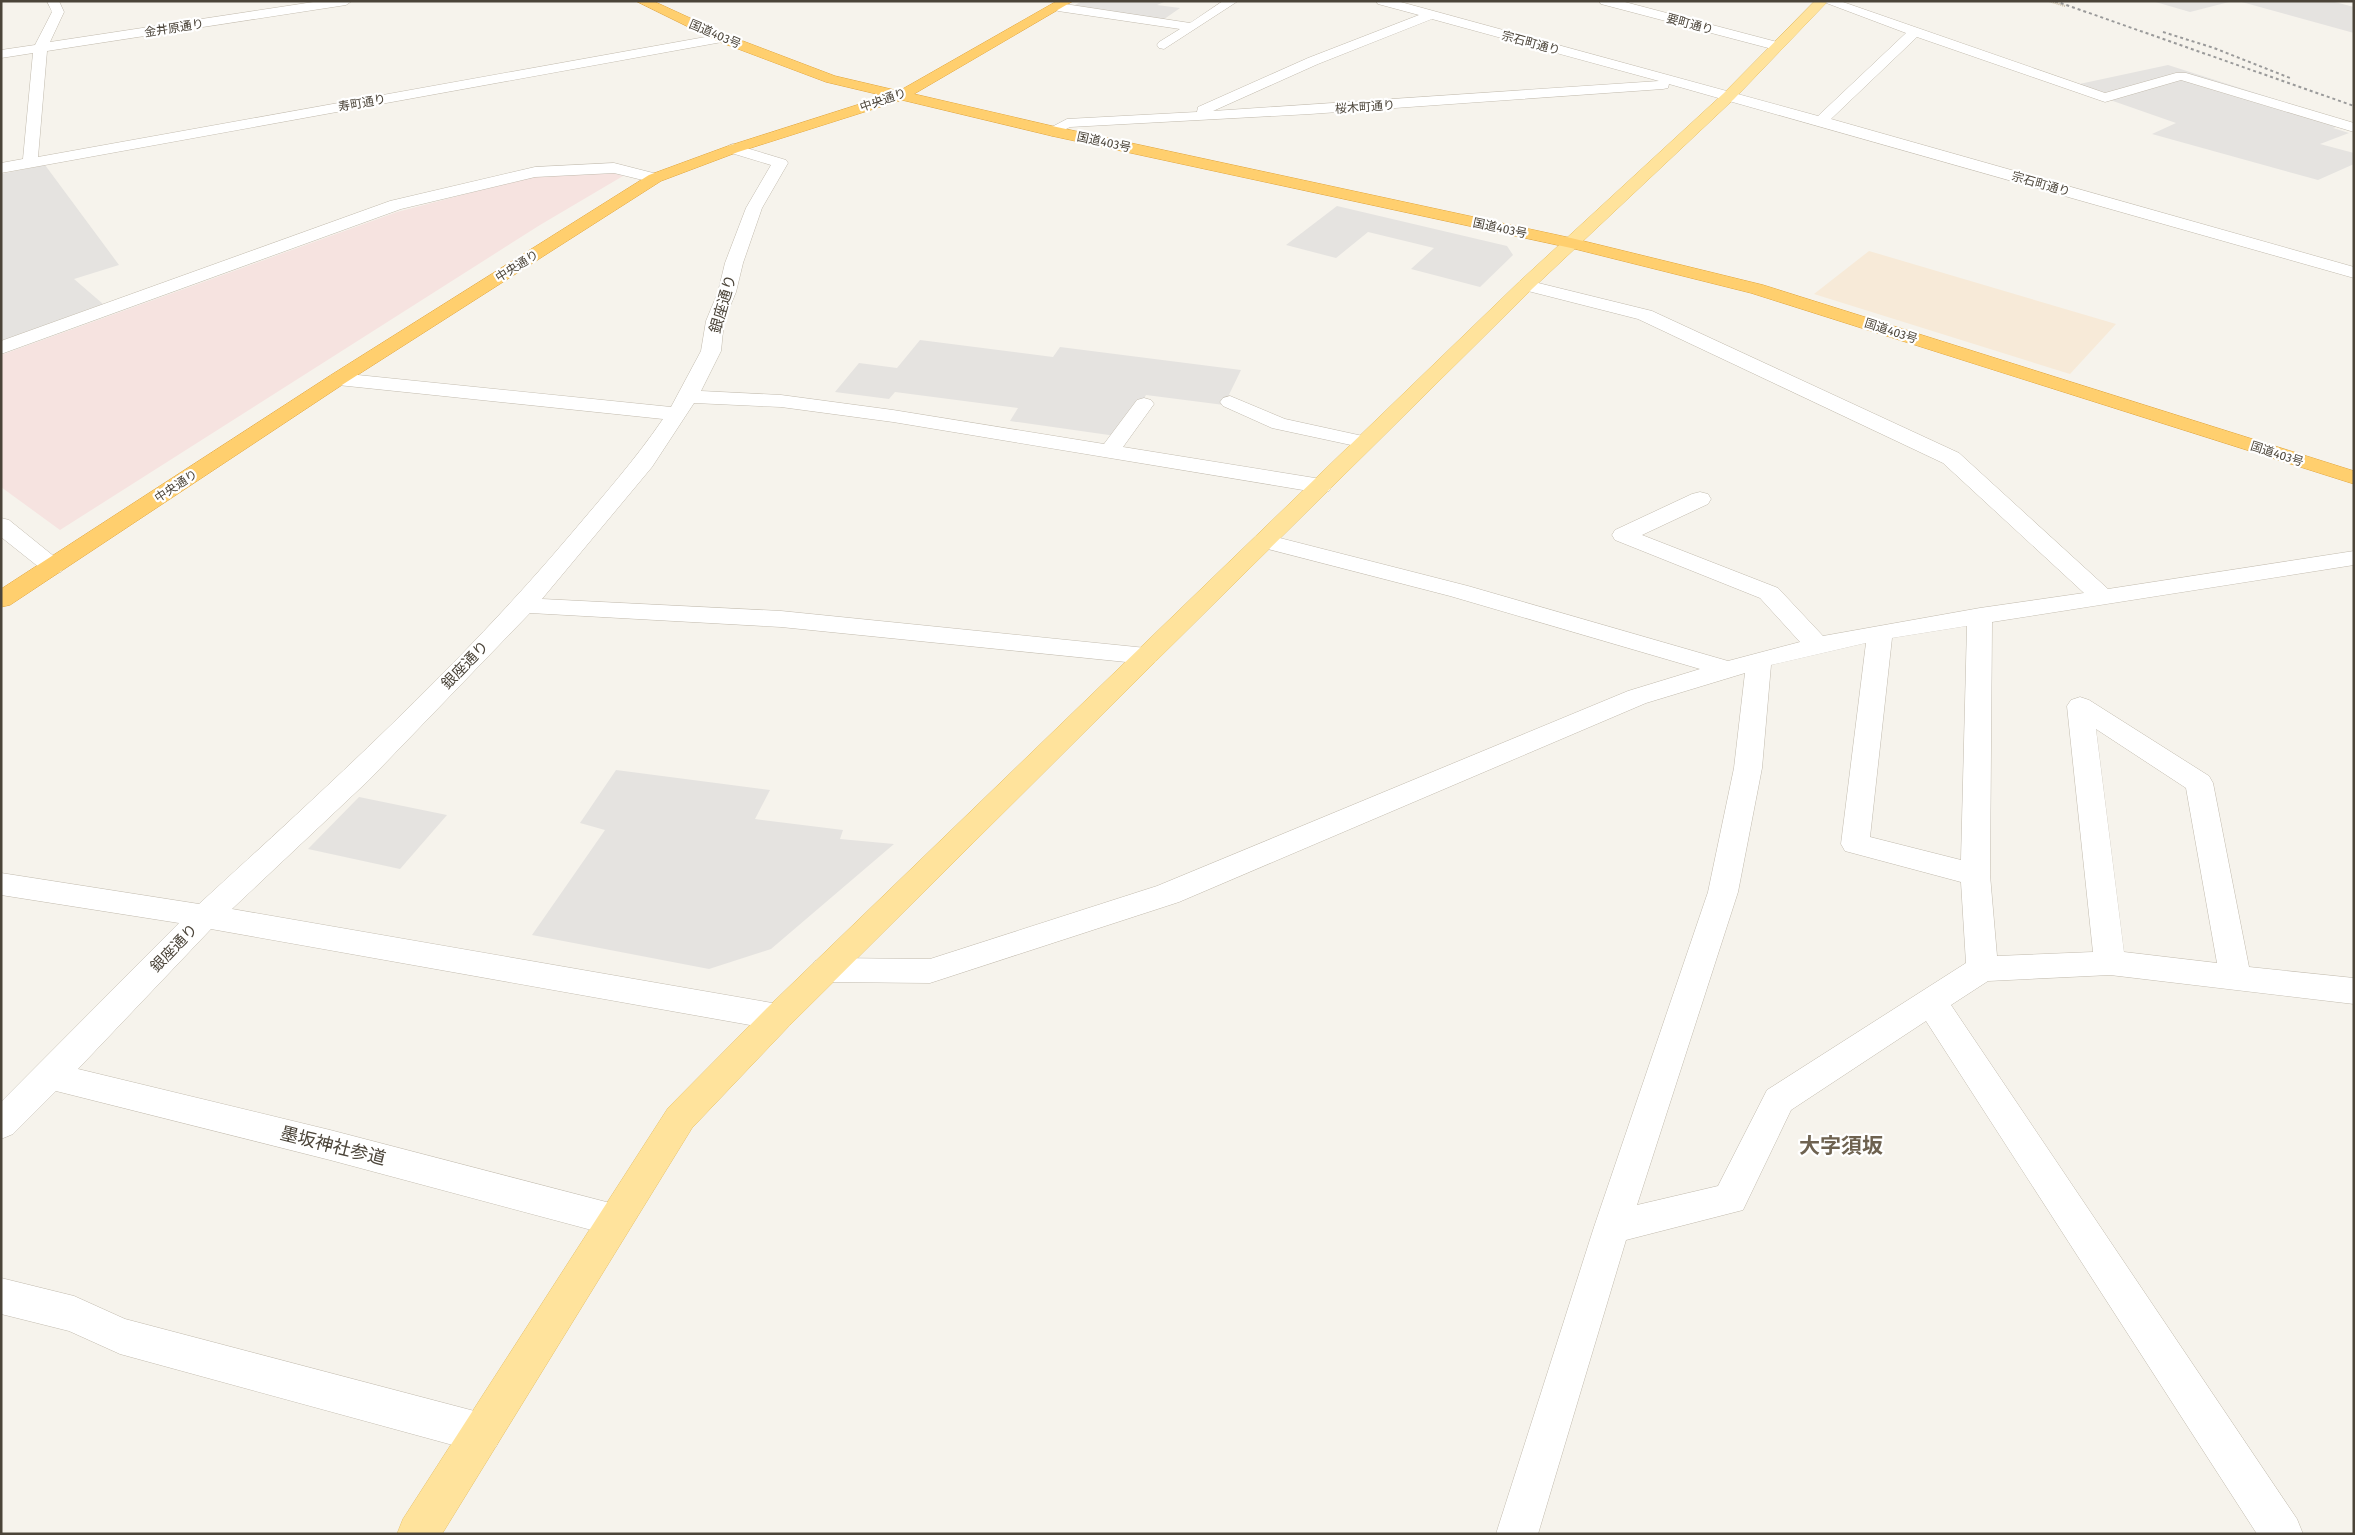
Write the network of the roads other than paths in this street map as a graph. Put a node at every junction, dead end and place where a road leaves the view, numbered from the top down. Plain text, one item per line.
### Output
1 (54, 1) edge
2 (346, 1) edge
3 (642, 1) edge
4 (1232, 1) edge
5 (1382, 1) edge
6 (1604, 1) edge
7 (1822, 1) edge
8 (1827, 1) edge
9 (1062, 4) edge
10 (1430, 15) junction
11 (1192, 27) junction
12 (1915, 32) junction
13 (722, 38) junction
14 (1164, 45) dead end
15 (1776, 46) junction
16 (40, 48) junction
17 (1, 54) edge
18 (1680, 84) junction
19 (900, 96) junction
20 (1729, 96) junction
21 (1191, 116) junction
22 (1821, 121) junction
23 (2354, 128) edge
24 (1052, 131) junction
25 (733, 149) junction
26 (30, 163) junction
27 (1, 168) edge
28 (655, 178) junction
29 (1571, 243) junction
30 (2354, 273) edge
31 (1526, 285) junction
32 (1, 348) edge
33 (338, 379) junction
34 (1230, 402) dead end
35 (1144, 404) dead end
36 (682, 405) junction
37 (1365, 442) junction
38 (1110, 450) junction
39 (2354, 478) edge
40 (1320, 486) junction
41 (1700, 499) dead end
42 (1, 525) edge
43 (1264, 541) junction
44 (2354, 558) edge
45 (53, 567) junction
46 (2104, 598) junction
47 (1, 600) edge
48 (524, 606) junction
49 (1980, 615) junction
50 (1880, 632) junction
51 (1817, 645) junction
52 (1146, 656) junction
53 (1744, 665) junction
54 (1975, 875) junction
55 (1, 884) edge
56 (205, 916) junction
57 (2110, 963) junction
58 (1982, 969) junction
59 (826, 970) junction
60 (2235, 977) junction
61 (2354, 990) edge
62 (1931, 1002) junction
63 (778, 1017) junction
64 (50, 1076) junction
65 (1, 1124) edge
66 (614, 1220) junction
67 (1612, 1227) junction
68 (1, 1296) edge
69 (482, 1434) junction
70 (418, 1534) edge
71 (1517, 1534) edge
72 (2282, 1534) edge

1 - 16 street
2 - 16 street, 金井原通り
3 - 13 highway, 国道403号
4 - 11 street
5 - 10 street, 宗石町通り
6 - 15 street, 要町通り
7 - 15 main road
8 - 12 street
9 - 11 street
9 - 19 highway, 中央通り
10 - 18 street, 宗石町通り
10 - 21 street
11 - 14 street
12 - 22 street
12 - 23 street
13 - 19 highway, 国道403号
13 - 26 street, 寿町通り
15 - 20 main road
16 - 17 street, 金井原通り
16 - 26 street
18 - 20 street, 宗石町通り
18 - 21 street, 桜木町通り
19 - 24 highway, 国道403号
19 - 25 highway, 中央通り
20 - 22 street, 宗石町通り
20 - 29 main road
21 - 24 street, 桜木町通り
22 - 30 street, 宗石町通り
24 - 29 highway, 国道403号
25 - 28 highway, 中央通り
25 - 36 street, 銀座通り
26 - 27 street, 寿町通り
28 - 32 street
28 - 33 highway, 中央通り
29 - 31 main road
29 - 39 highway, 国道403号
31 - 37 main road
31 - 46 street
33 - 36 street
33 - 45 highway, 中央通り
34 - 37 street
35 - 38 street
36 - 38 street
36 - 48 street, 銀座通り
37 - 40 main road
38 - 40 street
40 - 43 main road
41 - 51 street
42 - 45 street
43 - 52 main road
43 - 53 street
44 - 46 street
45 - 47 highway, 中央通り
46 - 49 street
48 - 52 street
48 - 56 street, 銀座通り
49 - 50 street
49 - 54 street
50 - 51 street
50 - 54 street
51 - 53 street
52 - 59 main road
53 - 59 street
53 - 67 street
54 - 58 street
55 - 56 street
56 - 63 street
56 - 64 street, 銀座通り
57 - 58 street
57 - 60 street
57 - 60 street
58 - 62 street
59 - 63 main road
60 - 61 street
62 - 67 street
62 - 72 street
63 - 66 main road
64 - 65 street, 銀座通り
64 - 66 street, 墨坂神社参道
66 - 69 main road
67 - 71 street
68 - 69 street
69 - 70 main road

